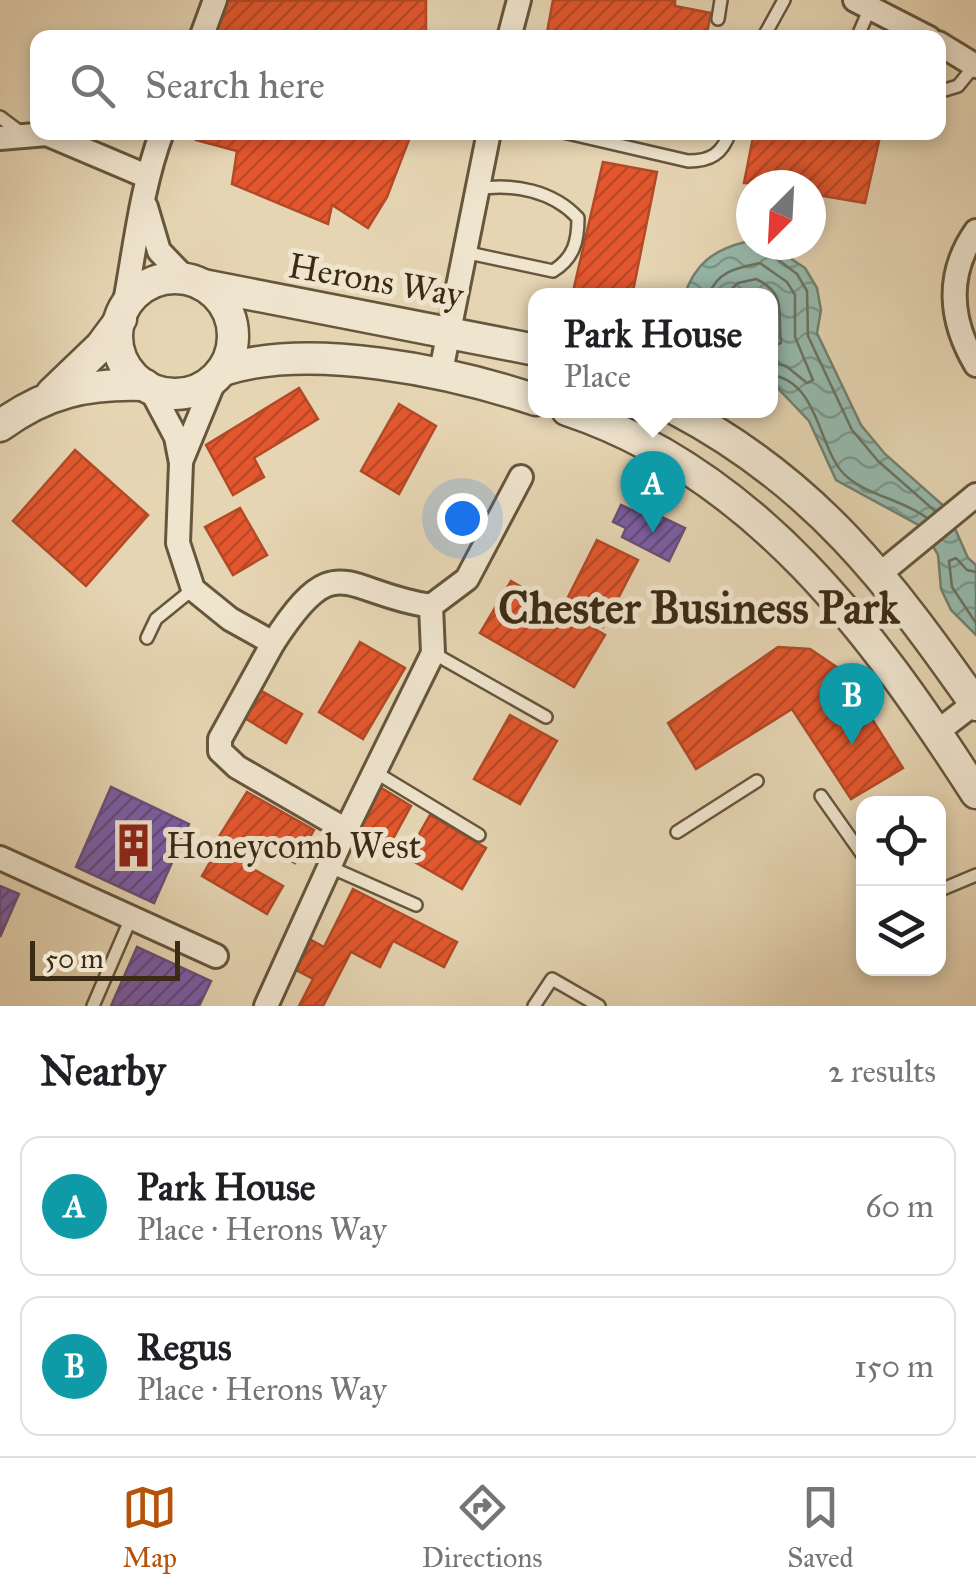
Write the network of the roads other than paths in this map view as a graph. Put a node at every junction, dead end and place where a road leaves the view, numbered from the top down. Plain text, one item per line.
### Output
1 (215, 0) edge
2 (519, 0) edge
3 (721, 0) edge
4 (784, 0) edge
5 (862, 4) edge
6 (718, 20) dead end
7 (205, 30) edge
8 (511, 30) edge
9 (767, 30) edge
10 (858, 30) edge
11 (912, 30) edge
12 (946, 49) edge
13 (975, 65) edge
14 (946, 90) edge
15 (0, 116) edge
16 (11, 136) edge
17 (61, 140) edge
18 (159, 140) edge
19 (487, 140) edge
20 (597, 140) edge
21 (726, 140) edge
22 (146, 176) junction
23 (477, 189) junction
24 (145, 204) junction
25 (976, 231) edge
26 (464, 252) junction
27 (194, 282) junction
28 (123, 313) junction
29 (447, 330) junction
30 (528, 348) edge
31 (976, 365) edge
32 (219, 374) junction
33 (440, 376) junction
34 (148, 386) junction
35 (50, 394) junction
36 (528, 398) edge
37 (585, 418) edge
38 (689, 418) edge
39 (0, 426) edge
40 (180, 463) junction
41 (522, 477) dead end
42 (974, 497) edge
43 (881, 573) junction
44 (192, 589) junction
45 (431, 606) junction
46 (147, 638) dead end
47 (273, 643) junction
48 (434, 653) junction
49 (976, 704) edge
50 (546, 717) dead end
51 (937, 732) junction
52 (375, 772) junction
53 (758, 782) dead end
54 (976, 793) edge
55 (821, 796) dead end
56 (346, 830) junction
57 (677, 832) dead end
58 (480, 834) dead end
59 (856, 846) edge
60 (0, 858) edge
61 (330, 867) junction
62 (975, 877) edge
63 (946, 888) edge
64 (416, 905) dead end
65 (131, 918) junction
66 (216, 956) dead end
67 (93, 1006) edge
68 (266, 1006) edge
69 (534, 1006) edge
70 (599, 1006) edge

1 - 7 street
2 - 8 street
3 - 6 lane
4 - 9 lane
5 - 10 lane
5 - 11 street
12 - 13 street
13 - 14 lane
15 - 16 lane
17 - 22 street
18 - 22 street
19 - 23 street
20 - 21 lane
22 - 24 street
23 - 26 street
23 - 26 lane
24 - 27 street
24 - 28 street
25 - 31 street
26 - 29 street
27 - 28 street
27 - 29 street, Herons Way
27 - 32 street
28 - 34 street
28 - 35 street
29 - 30 street, Herons Way
29 - 33 street
32 - 33 street
32 - 34 street
32 - 40 street
33 - 36 street
34 - 35 street
34 - 40 street
35 - 39 street
37 - 51 street
38 - 43 street
40 - 44 street
41 - 45 street
42 - 43 street
43 - 49 street
44 - 46 lane
44 - 47 street
45 - 47 street
45 - 48 street
47 - 56 street
48 - 50 lane
48 - 52 street
49 - 51 street
51 - 54 street
52 - 56 street
52 - 58 lane
53 - 57 lane
55 - 59 lane
56 - 61 street
60 - 65 street
61 - 64 lane
61 - 68 street
62 - 63 lane
65 - 66 street
65 - 67 lane
69 - 70 lane

